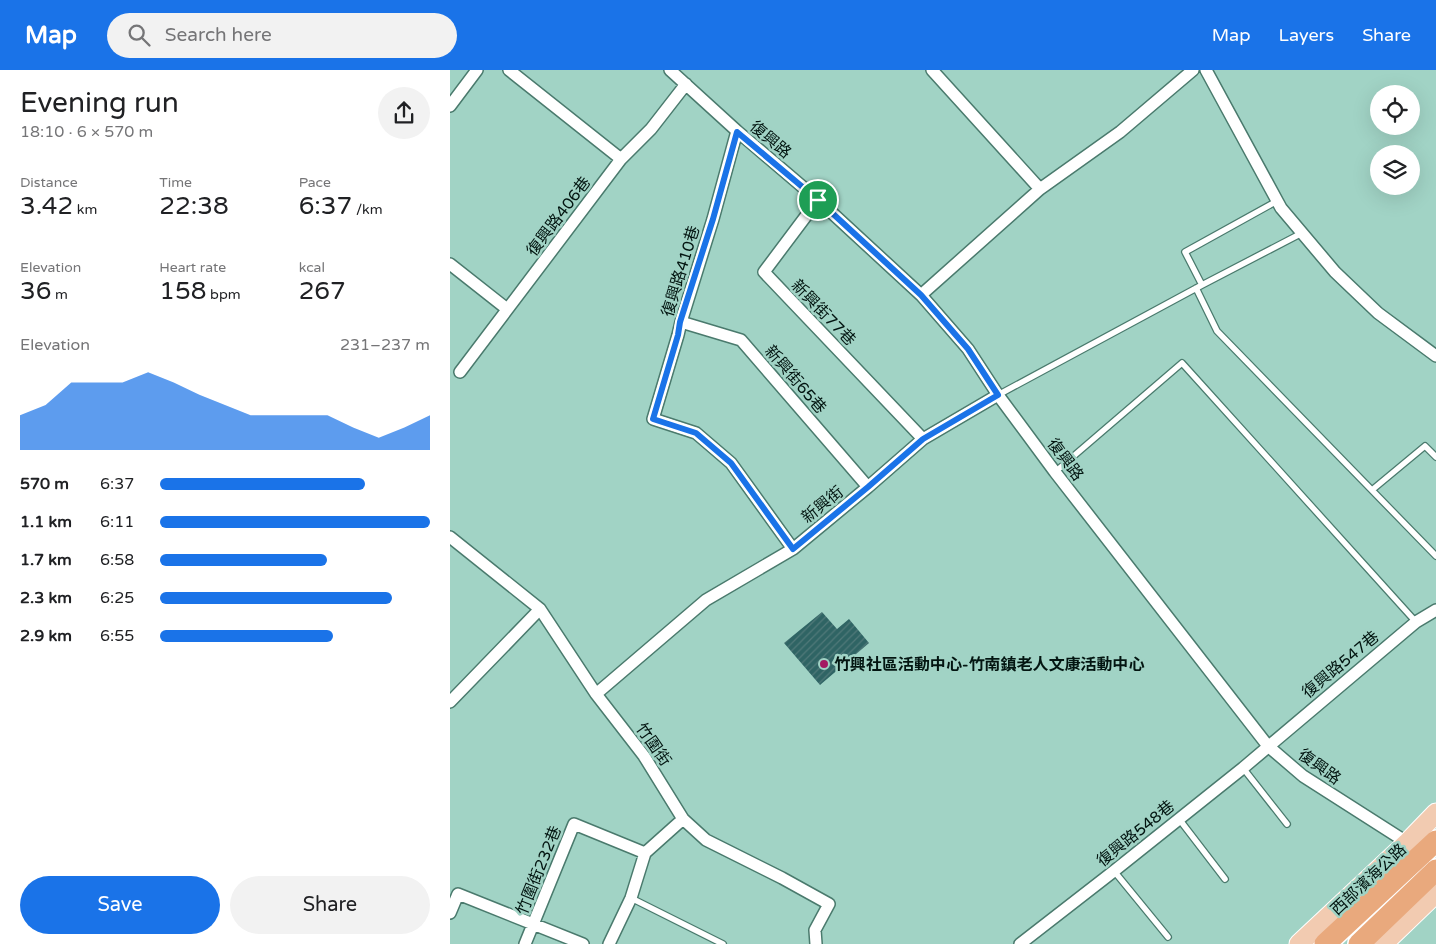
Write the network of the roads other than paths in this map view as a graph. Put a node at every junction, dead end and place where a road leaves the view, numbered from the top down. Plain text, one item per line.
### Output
1 (478, 70) edge
2 (509, 70) edge
3 (670, 70) edge
4 (932, 70) edge
5 (1193, 70) edge
6 (1206, 70) edge
7 (686, 84) junction
8 (450, 106) edge
9 (737, 132) junction
10 (622, 160) junction
11 (1040, 188) junction
12 (818, 200) junction
13 (1277, 201) junction
14 (1302, 233) junction
15 (450, 264) edge
16 (1199, 286) junction
17 (921, 295) junction
18 (507, 309) junction
19 (680, 322) junction
20 (1436, 356) edge
21 (460, 372) dead end
22 (998, 395) junction
23 (923, 439) junction
24 (1436, 457) edge
25 (1055, 472) junction
26 (868, 487) junction
27 (1372, 490) junction
28 (450, 537) edge
29 (793, 549) junction
30 (1436, 556) edge
31 (540, 609) junction
32 (1436, 610) edge
33 (1416, 622) junction
34 (596, 694) junction
35 (450, 702) edge
36 (1268, 746) junction
37 (1243, 768) junction
38 (1436, 813) edge
39 (1179, 818) junction
40 (683, 819) junction
41 (1287, 824) dead end
42 (1425, 850) edge
43 (645, 853) junction
44 (1436, 870) edge
45 (1114, 871) junction
46 (1225, 879) dead end
47 (1436, 893) edge
48 (631, 898) junction
49 (450, 913) edge
50 (534, 924) junction
51 (1168, 937) dead end
52 (525, 944) edge
53 (583, 944) edge
54 (609, 944) edge
55 (724, 944) edge
56 (816, 944) edge
57 (1020, 944) edge
58 (1299, 944) edge
59 (1325, 944) edge
60 (1359, 944) edge
61 (1383, 944) edge

1 - 8 street
2 - 10 street
3 - 7 street, 復興路
4 - 11 street
5 - 11 street
6 - 13 street
7 - 9 street, 復興路
7 - 10 street, 復興路406巷
9 - 12 street, 復興路
9 - 19 street, 復興路410巷
10 - 18 street, 復興路406巷
11 - 17 street
12 - 17 street, 復興路
12 - 23 street, 新興街77巷
13 - 14 street
13 - 16 lane
14 - 16 lane
14 - 20 street
15 - 18 street
16 - 22 lane
16 - 27 lane
17 - 22 street, 復興路
18 - 21 street, 復興路406巷
19 - 26 street, 新興街65巷
19 - 29 street, 復興路410巷
22 - 23 street, 新興街
22 - 25 street, 復興路
23 - 26 street, 新興街
24 - 27 lane
25 - 33 lane
25 - 36 street, 復興路
26 - 29 street, 新興街
27 - 30 lane
28 - 31 street, 竹圍街
29 - 34 street, 新興街
31 - 34 street, 竹圍街
31 - 35 street
32 - 33 street, 復興路547巷
33 - 36 street, 復興路547巷
34 - 40 street, 竹圍街
36 - 37 street, 復興路548巷
36 - 42 street, 復興路
37 - 39 street, 復興路548巷
37 - 41 lane
38 - 42 main road, 西部濱海公路
39 - 45 street, 復興路548巷
39 - 46 lane
40 - 43 street
40 - 56 street, 竹圍街
42 - 58 main road, 西部濱海公路
42 - 59 highway
43 - 48 street
43 - 50 street, 竹圍街232巷
44 - 60 highway
45 - 51 lane
45 - 57 street, 復興路548巷
47 - 61 main road
48 - 54 street
48 - 55 lane
49 - 50 street
50 - 52 street, 竹圍街232巷
50 - 53 street

